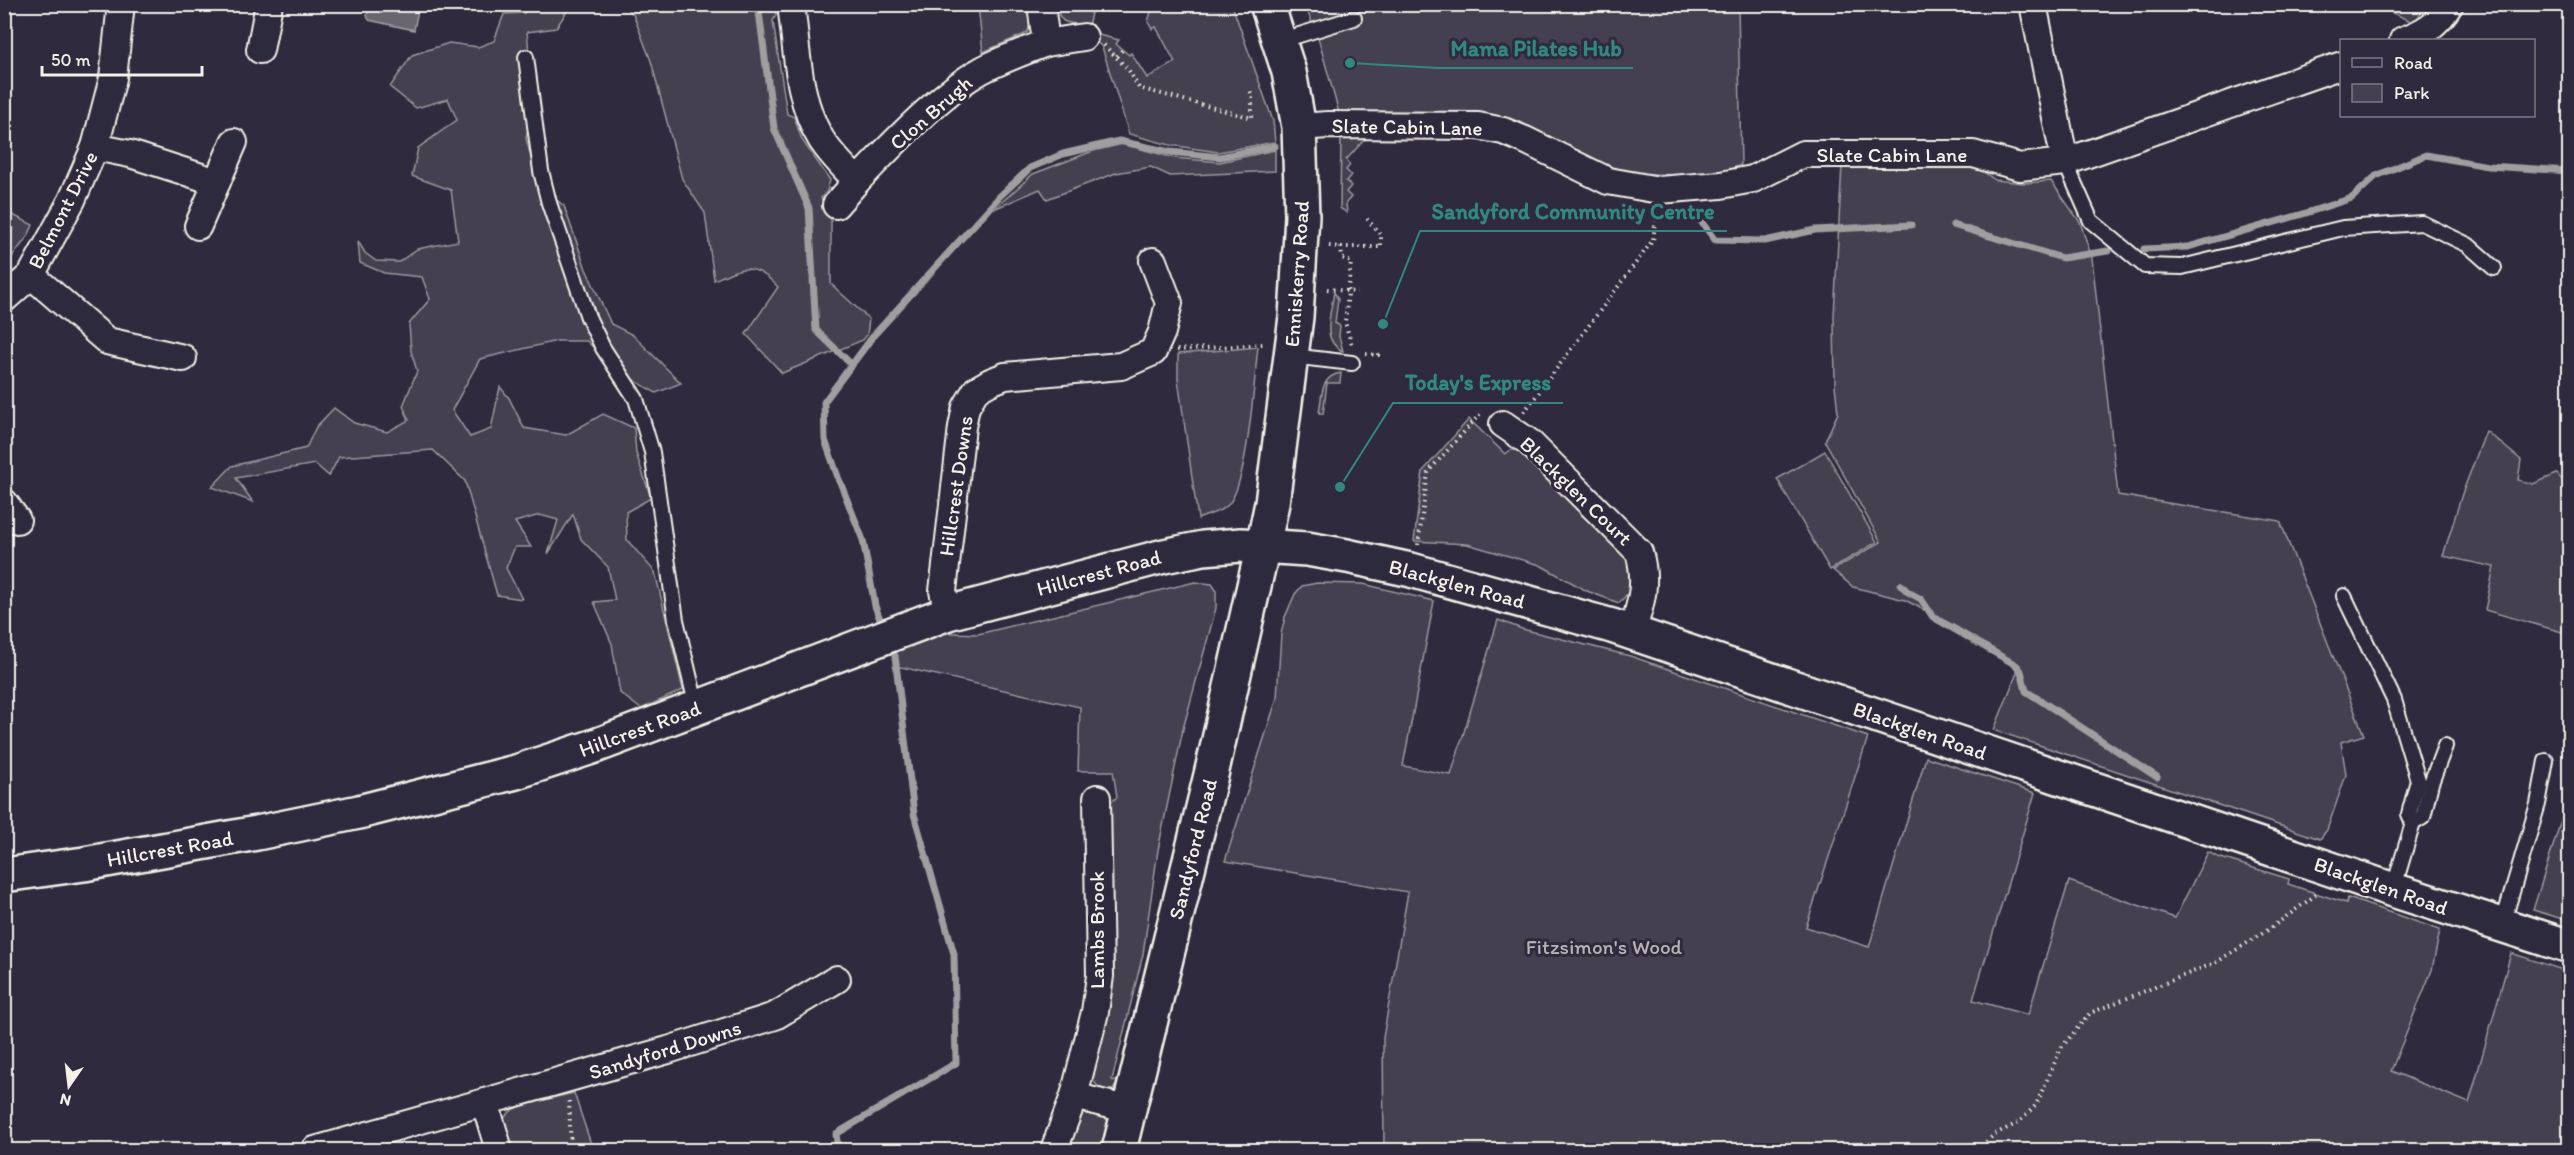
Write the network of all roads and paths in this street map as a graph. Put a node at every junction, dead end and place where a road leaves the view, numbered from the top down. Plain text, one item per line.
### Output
1 (121, 4) edge
2 (268, 4) edge
3 (791, 4) edge
4 (1041, 4) edge
5 (1267, 4) edge
6 (2032, 4) edge
7 (2450, 4) edge
8 (1354, 18) dead end
9 (1084, 37) joint
10 (2406, 39) edge
11 (1280, 41) junction
12 (1047, 43) junction
13 (1122, 49) dead end
14 (260, 50) dead end
15 (1117, 56) junction
16 (526, 57) dead end
17 (2340, 66) edge
18 (1250, 88) dead end
19 (1299, 127) junction
20 (234, 142) dead end
21 (95, 147) junction
22 (2065, 162) junction
23 (857, 181) junction
24 (217, 182) junction
25 (1659, 190) junction
26 (836, 205) dead end
27 (1367, 219) dead end
28 (198, 226) dead end
29 (1329, 246) dead end
30 (1341, 247) junction
31 (1153, 261) dead end
32 (2494, 268) dead end
33 (31, 275) junction
34 (1327, 289) dead end
35 (1348, 291) junction
36 (1357, 292) dead end
37 (4, 299) edge
38 (1277, 350) junction
39 (1154, 352) junction
40 (183, 358) dead end
41 (1352, 363) joint
42 (1498, 422) junction
43 (1263, 546) junction
44 (1418, 546) dead end
45 (2344, 596) dead end
46 (948, 613) junction
47 (1632, 633) junction
48 (698, 708) junction
49 (2445, 746) dead end
50 (2546, 761) dead end
51 (1097, 798) dead end
52 (2412, 823) junction
53 (4, 875) edge
54 (2393, 890) junction
55 (2317, 894) dead end
56 (2502, 926) junction
57 (2570, 947) edge
58 (837, 979) dead end
59 (567, 1079) junction
60 (1074, 1096) junction
61 (485, 1103) junction
62 (1130, 1110) junction
63 (315, 1150) edge
64 (499, 1150) edge
65 (572, 1150) edge
66 (1054, 1150) edge
67 (1119, 1150) edge
68 (1977, 1150) edge

1 - 21 street, Belmont Drive
2 - 14 street
3 - 23 street
4 - 12 street
5 - 11 street, Enniskerry Road
6 - 22 street
7 - 10 street
8 - 11 lane
9 - 12 street, Clon Brugh
9 - 15 path
11 - 19 street, Enniskerry Road
12 - 23 street, Clon Brugh
13 - 15 path
15 - 18 path
16 - 48 lane
17 - 22 street, Slate Cabin Lane
19 - 25 street, Slate Cabin Lane
19 - 38 street, Enniskerry Road
20 - 24 street
21 - 24 street
21 - 33 street, Belmont Drive
22 - 25 street, Slate Cabin Lane
22 - 32 lane
23 - 26 street, Clon Brugh
24 - 28 street
25 - 42 path
27 - 30 path
29 - 30 path
30 - 35 path
31 - 39 street
33 - 37 street, Belmont Drive
33 - 40 street
34 - 35 path
35 - 36 path
35 - 41 path
38 - 39 path
38 - 41 lane
38 - 43 street, Enniskerry Road
39 - 46 street, Hillcrest Downs
42 - 44 path
42 - 47 street, Blackglen Court
43 - 46 street, Hillcrest Road
43 - 47 street, Blackglen Road
43 - 62 street, Sandyford Road
45 - 52 lane
46 - 48 street, Hillcrest Road
47 - 54 street, Blackglen Road
48 - 53 street, Hillcrest Road
49 - 52 lane
50 - 56 lane
51 - 60 street, Lambs Brook
52 - 54 lane
54 - 56 street, Blackglen Road
55 - 68 path
56 - 57 street, Blackglen Road
58 - 59 street, Sandyford Downs
59 - 61 street, Sandyford Downs
59 - 65 path
60 - 62 street
60 - 66 street, Lambs Brook
61 - 63 street, Sandyford Downs
61 - 64 street
62 - 67 street, Sandyford Road

